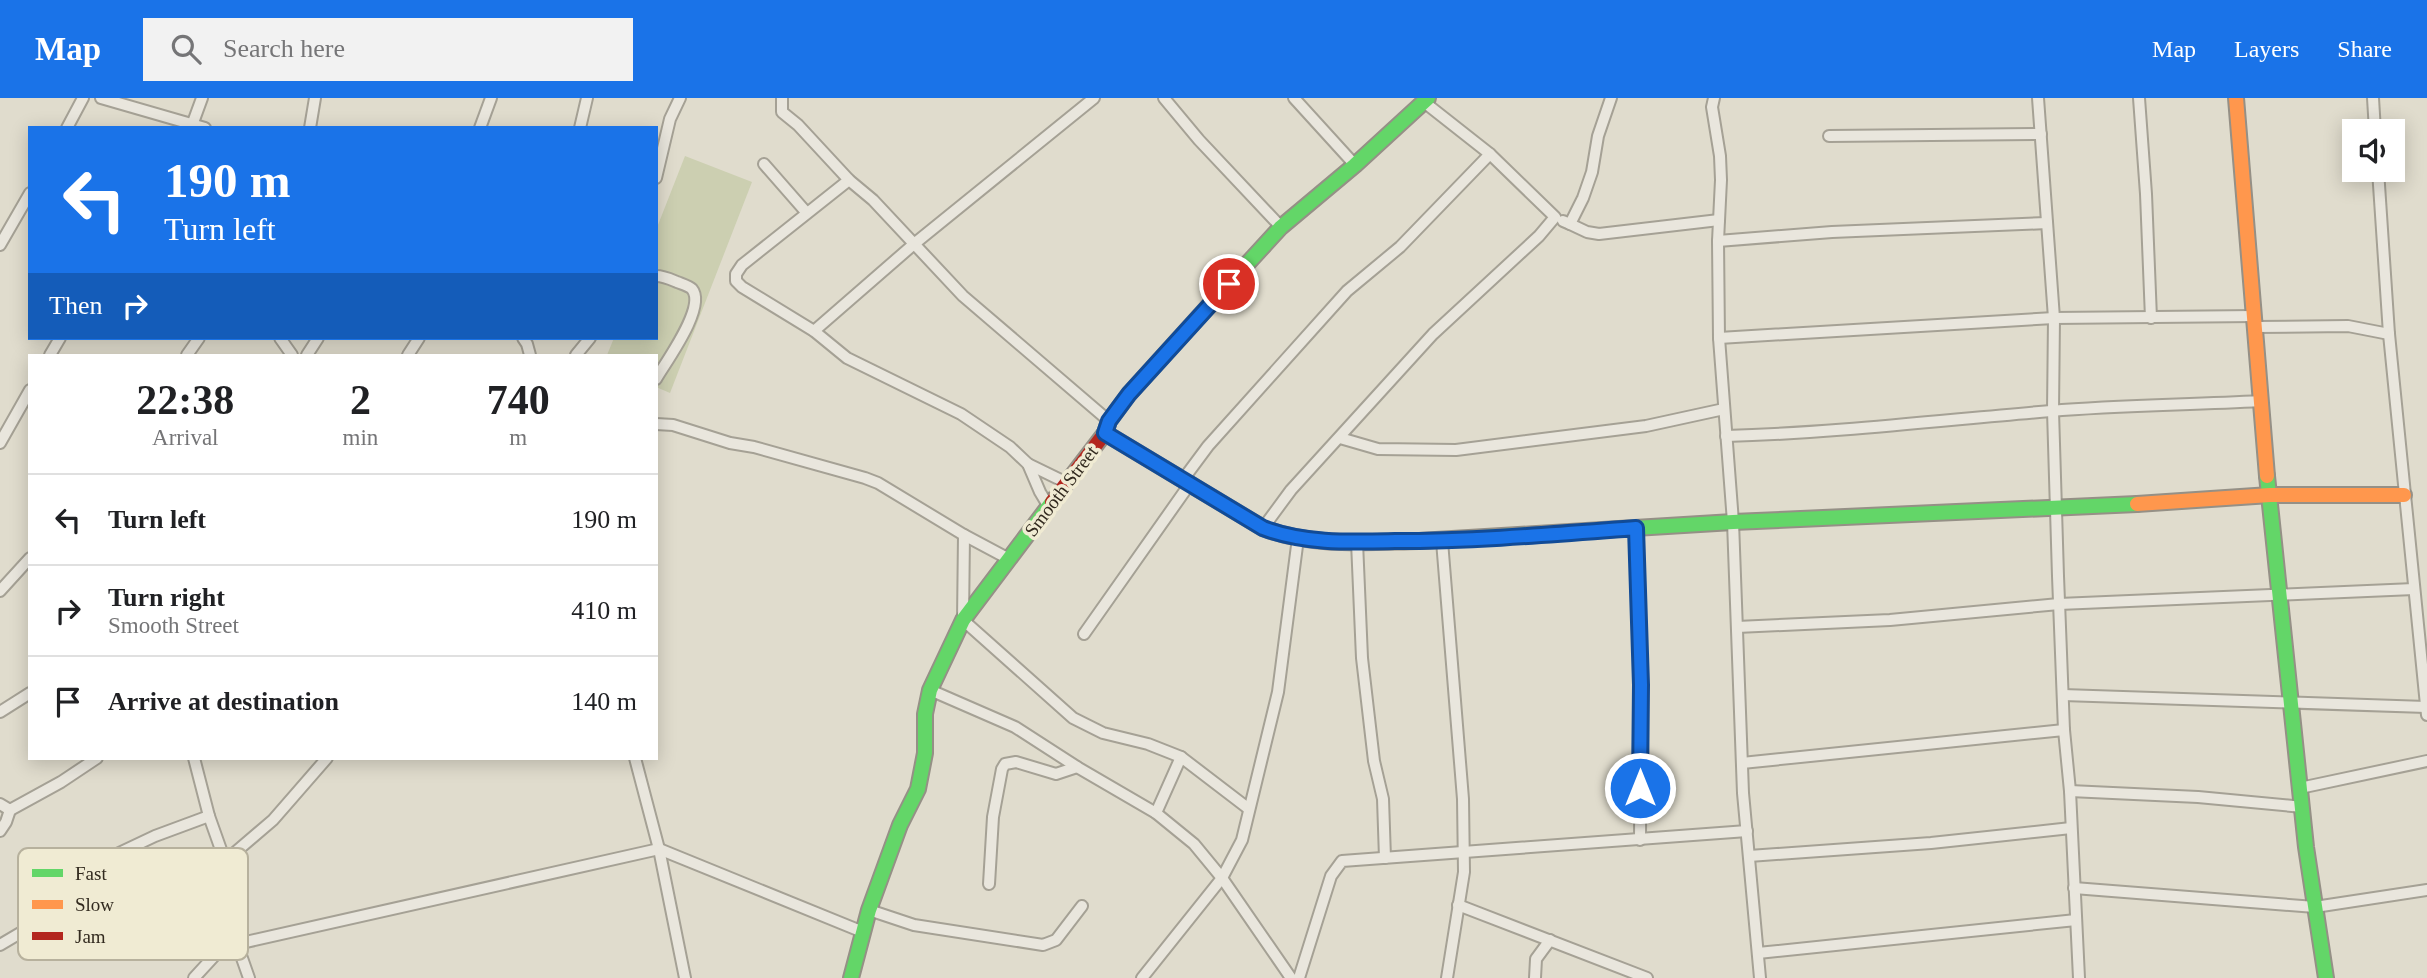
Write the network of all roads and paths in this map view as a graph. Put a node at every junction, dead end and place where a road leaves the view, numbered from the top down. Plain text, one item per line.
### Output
1 (83, 98) edge
2 (101, 98) edge
3 (202, 98) edge
4 (315, 98) edge
5 (491, 98) edge
6 (587, 98) edge
7 (680, 98) edge
8 (782, 98) edge
9 (1094, 98) edge
10 (1164, 98) edge
11 (1294, 98) edge
12 (1611, 98) edge
13 (1714, 98) edge
14 (2038, 98) edge
15 (2139, 98) edge
16 (2236, 98) edge
17 (2373, 98) edge
18 (1426, 100) edge
19 (125, 101) edge
20 (2374, 119) edge
21 (68, 126) edge
22 (196, 126) edge
23 (310, 126) edge
24 (482, 126) edge
25 (580, 126) edge
26 (2041, 134) junction
27 (1829, 136) dead end
28 (1490, 154) junction
29 (764, 164) dead end
30 (1355, 165) junction
31 (658, 170) edge
32 (849, 180) junction
33 (2379, 182) edge
34 (28, 196) edge
35 (806, 212) junction
36 (1555, 216) junction
37 (1719, 220) junction
38 (2047, 223) junction
39 (1570, 224) junction
40 (1281, 227) junction
41 (1718, 241) junction
42 (914, 244) junction
43 (0, 245) edge
44 (658, 276) edge
45 (2054, 318) junction
46 (2151, 318) junction
47 (2255, 322) junction
48 (814, 331) junction
49 (2389, 334) junction
50 (1719, 338) junction
51 (588, 340) edge
52 (577, 354) edge
53 (658, 376) edge
54 (28, 394) edge
55 (2259, 401) junction
56 (1724, 409) junction
57 (2053, 411) junction
58 (658, 424) edge
59 (1107, 427) junction
60 (1726, 436) junction
61 (1340, 438) junction
62 (0, 443) edge
63 (1028, 464) junction
64 (1067, 483) junction
65 (1186, 483) junction
66 (2270, 495) junction
67 (2404, 495) junction
68 (1049, 507) junction
69 (2056, 509) junction
70 (1733, 522) junction
71 (1263, 528) junction
72 (1636, 528) junction
73 (964, 535) junction
74 (1298, 538) junction
75 (1442, 541) junction
76 (1357, 542) junction
77 (1010, 559) junction
78 (28, 560) edge
79 (2414, 589) junction
80 (0, 591) edge
81 (2280, 595) junction
82 (2059, 604) junction
83 (963, 620) junction
84 (1737, 627) junction
85 (1084, 634) dead end
86 (930, 690) junction
87 (28, 694) edge
88 (2063, 695) junction
89 (2290, 703) junction
90 (2426, 707) edge
91 (0, 712) edge
92 (2427, 715) edge
93 (2064, 730) junction
94 (1181, 757) junction
95 (94, 760) edge
96 (195, 760) edge
97 (325, 760) edge
98 (636, 760) edge
99 (2427, 761) edge
100 (1742, 763) junction
101 (1077, 767) junction
102 (2301, 788) junction
103 (2070, 791) junction
104 (5, 807) edge
105 (2303, 807) junction
106 (1249, 809) junction
107 (1156, 813) junction
108 (209, 816) junction
109 (2071, 828) junction
110 (0, 831) edge
111 (1747, 831) junction
112 (1640, 840) junction
113 (130, 848) edge
114 (220, 848) edge
115 (241, 848) edge
116 (659, 849) junction
117 (1464, 853) junction
118 (1749, 856) junction
119 (1385, 858) junction
120 (1222, 878) junction
121 (989, 884) dead end
122 (2074, 888) junction
123 (2427, 890) edge
124 (1458, 905) junction
125 (1082, 906) dead end
126 (2315, 906) junction
127 (869, 910) junction
128 (2076, 920) junction
129 (863, 932) junction
130 (18, 934) edge
131 (1550, 940) junction
132 (248, 942) edge
133 (0, 945) edge
134 (1758, 953) junction
135 (210, 960) edge
136 (243, 960) edge
137 (1625, 974) edge
138 (194, 978) edge
139 (249, 978) edge
140 (684, 978) edge
141 (851, 978) edge
142 (1142, 978) edge
143 (1291, 978) edge
144 (1299, 978) edge
145 (1447, 978) edge
146 (1535, 978) edge
147 (1647, 978) edge
148 (1760, 978) edge
149 (2079, 978) edge
150 (2326, 978) edge

1 - 21 street
2 - 19 street
3 - 22 street
4 - 23 street
5 - 24 street
6 - 25 street
7 - 31 street
8 - 32 street
9 - 42 street
10 - 40 street
11 - 30 street
12 - 39 street
13 - 37 street
14 - 26 street
15 - 46 street
16 - 47 street
17 - 20 street
18 - 28 street
18 - 30 street, Smooth Street
19 - 22 street
26 - 27 street
26 - 38 street
28 - 36 street
28 - 65 street
29 - 35 street
30 - 40 street, Smooth Street
32 - 35 street
32 - 42 street
33 - 49 street
34 - 43 street
35 - 48 street
36 - 39 street
36 - 61 street
37 - 39 street
37 - 41 street
38 - 41 street
38 - 45 street
40 - 59 street, Smooth Street
41 - 50 street
42 - 48 street
42 - 59 street
44 - 53 street
45 - 46 street
45 - 50 street
45 - 57 street
46 - 47 street
47 - 49 street
47 - 55 street
48 - 63 street
49 - 67 street
50 - 56 street
51 - 52 street
54 - 62 street
55 - 57 street
55 - 66 street
56 - 60 street
56 - 61 street
57 - 60 street
57 - 69 street
58 - 73 street
59 - 64 street, Smooth Street
59 - 65 street
60 - 70 street
61 - 71 street
63 - 64 street
63 - 68 street
64 - 68 street, Smooth Street
65 - 71 street
65 - 85 street
66 - 67 street
66 - 69 street
66 - 81 street
67 - 79 street
68 - 77 street, Smooth Street
69 - 70 street
69 - 82 street
70 - 72 street
70 - 84 street
71 - 74 street
72 - 75 street
72 - 112 street
73 - 77 street
73 - 83 street
74 - 76 street
74 - 106 street
75 - 76 street
75 - 117 street
76 - 119 street
77 - 83 street, Smooth Street
78 - 80 street
79 - 81 street
79 - 90 street
81 - 82 street
81 - 89 street
82 - 84 street
82 - 88 street
83 - 86 street, Smooth Street
83 - 94 street
84 - 100 street
86 - 101 street
86 - 127 street, Smooth Street
87 - 91 street
88 - 89 street
88 - 93 street
89 - 90 street
89 - 102 street
90 - 92 street
93 - 100 street
93 - 103 street
94 - 106 street
94 - 107 street
95 - 104 street
96 - 108 street
97 - 115 street
98 - 116 street
99 - 102 street
100 - 111 street
101 - 107 street
101 - 121 street
102 - 105 street
103 - 105 street
103 - 109 street
104 - 110 street
105 - 126 street
106 - 120 street
107 - 120 street
108 - 113 street
108 - 114 street
109 - 118 street
109 - 122 street
111 - 112 street
111 - 118 street
112 - 117 street
116 - 129 street
116 - 132 street
116 - 140 street
117 - 119 street
117 - 124 street
118 - 134 street
119 - 144 street
120 - 142 street
120 - 143 street
122 - 126 street
122 - 128 street
123 - 126 street
124 - 131 street
124 - 145 street
125 - 127 street
126 - 150 street
127 - 129 street, Smooth Street
128 - 134 street
128 - 149 street
129 - 141 street, Smooth Street
130 - 133 street
131 - 137 street
131 - 146 street
134 - 148 street
135 - 138 street
136 - 139 street
137 - 147 street

